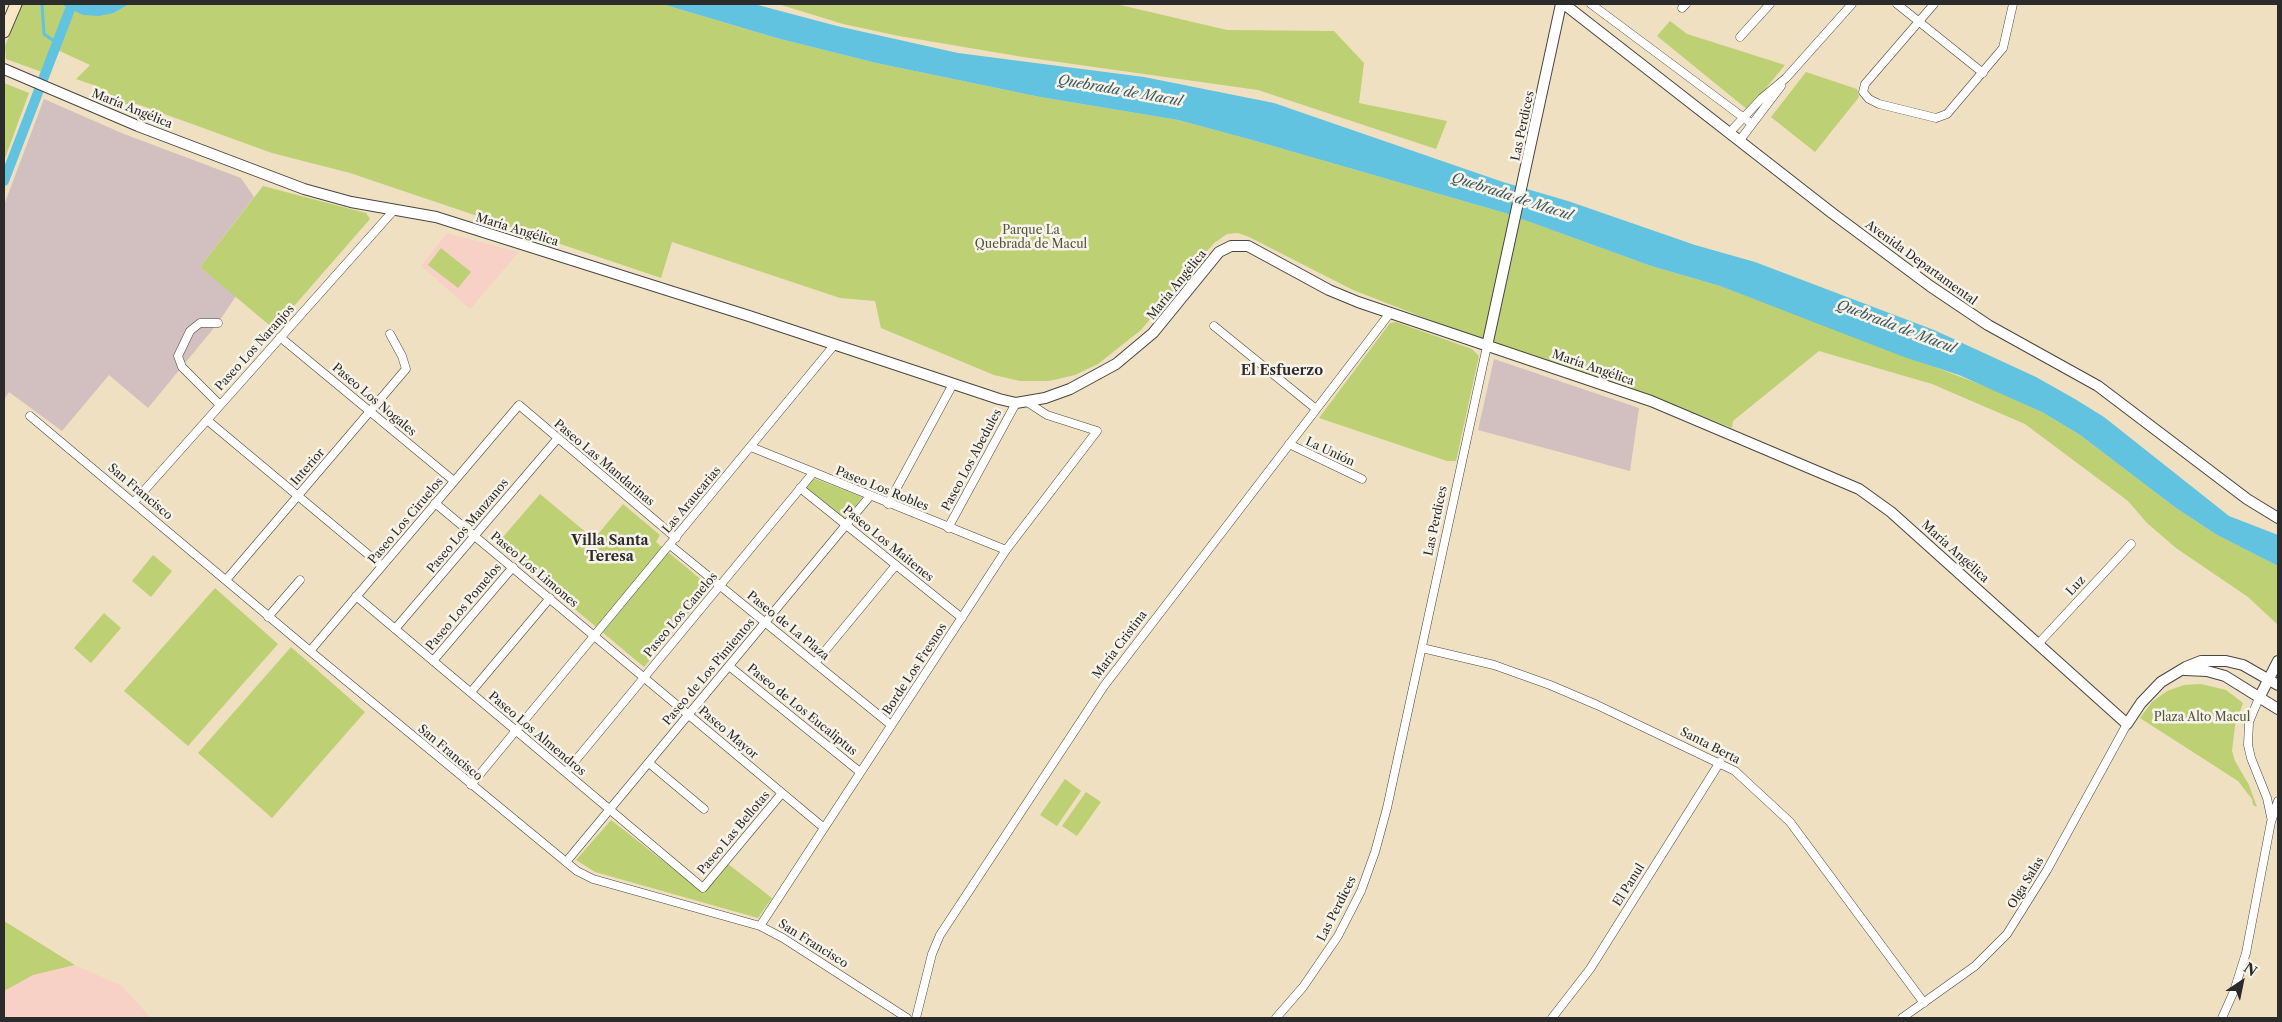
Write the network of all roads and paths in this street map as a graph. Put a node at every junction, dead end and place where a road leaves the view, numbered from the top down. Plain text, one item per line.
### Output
1 (16, 4) edge
2 (1560, 4) edge
3 (1564, 4) edge
4 (1591, 4) edge
5 (1770, 4) edge
6 (1852, 4) edge
7 (1897, 4) edge
8 (1934, 4) edge
9 (2014, 4) edge
10 (1918, 22) junction
11 (4, 32) edge
12 (1740, 36) dead end
13 (4, 69) edge
14 (1983, 73) junction
15 (1786, 78) junction
16 (1743, 118) junction
17 (1752, 124) junction
18 (1730, 132) junction
19 (1740, 140) junction
20 (394, 210) junction
21 (1390, 313) junction
22 (218, 323) dead end
23 (1214, 326) dead end
24 (390, 334) dead end
25 (280, 337) junction
26 (835, 344) junction
27 (1487, 346) junction
28 (954, 384) junction
29 (1022, 402) junction
30 (220, 405) junction
31 (519, 405) joint
32 (1316, 410) junction
33 (370, 411) junction
34 (30, 416) dead end
35 (207, 420) junction
36 (1097, 431) joint
37 (558, 438) junction
38 (1289, 444) junction
39 (751, 446) junction
40 (813, 472) junction
41 (1362, 479) dead end
42 (454, 481) junction
43 (800, 488) junction
44 (298, 496) junction
45 (870, 496) junction
46 (134, 502) junction
47 (436, 503) junction
48 (888, 504) junction
49 (2278, 518) edge
50 (846, 525) junction
51 (948, 528) junction
52 (475, 536) junction
53 (676, 538) junction
54 (2131, 544) dead end
55 (670, 545) junction
56 (1006, 550) junction
57 (896, 565) junction
58 (382, 566) junction
59 (512, 567) junction
60 (226, 580) junction
61 (300, 580) dead end
62 (720, 585) junction
63 (356, 596) junction
64 (550, 598) junction
65 (268, 616) junction
66 (962, 618) junction
67 (765, 622) junction
68 (395, 629) junction
69 (595, 635) junction
70 (2038, 644) junction
71 (1422, 648) junction
72 (310, 652) junction
73 (433, 661) junction
74 (2278, 661) edge
75 (815, 663) junction
76 (729, 666) junction
77 (2180, 671) junction
78 (644, 677) junction
79 (2269, 679) junction
80 (2278, 685) edge
81 (471, 692) junction
82 (2259, 698) junction
83 (2278, 709) edge
84 (689, 714) junction
85 (2127, 724) junction
86 (891, 725) junction
87 (516, 731) junction
88 (1720, 762) junction
89 (649, 763) junction
90 (566, 772) junction
91 (860, 772) junction
92 (471, 785) junction
93 (782, 793) junction
94 (2278, 801) edge
95 (610, 809) junction
96 (704, 809) dead end
97 (2272, 822) junction
98 (824, 828) junction
99 (566, 862) junction
100 (703, 888) joint
101 (760, 926) junction
102 (1924, 1003) junction
103 (907, 1018) edge
104 (916, 1018) edge
105 (1276, 1018) edge
106 (1552, 1018) edge
107 (1902, 1018) edge
108 (2222, 1018) edge

1 - 11 main road
2 - 27 street, Las Perdices
3 - 18 street, Avenida Departamental
4 - 16 street
5 - 12 street
6 - 15 street
7 - 10 street
8 - 10 street
9 - 14 street
10 - 14 street
10 - 14 street
13 - 20 street, María Angélica
15 - 16 street
15 - 17 street
16 - 17 street
16 - 18 street
17 - 19 street
18 - 19 street, Avenida Departamental
19 - 49 street, Avenida Departamental
20 - 25 street, Paseo Los Naranjos
20 - 26 street, María Angélica
21 - 27 street, María Angélica
21 - 29 street, María Angélica
21 - 32 street, María Cristina
22 - 30 street
23 - 32 street
24 - 33 street, Interior
25 - 30 street, Paseo Los Naranjos
25 - 33 street, Paseo Los Nogales
26 - 28 street, María Angélica
26 - 39 street, Las Araucarias
27 - 70 street, María Angélica
27 - 71 street, Las Perdices
28 - 29 street, María Angélica
28 - 48 street
29 - 36 street, María Angélica
29 - 51 street, Paseo Los Abedules
30 - 35 street, Paseo Los Naranjos
31 - 37 street, Paseo Las Mandarinas
31 - 42 street, Paseo Los Ciruelos
32 - 38 street, María Cristina
33 - 42 street, Paseo Los Nogales
33 - 44 street, Interior
34 - 46 street, San Francisco
35 - 44 street
35 - 46 street, Paseo Los Naranjos
36 - 56 street, Borde Los Fresnos
37 - 52 street, Paseo Los Manzanos
37 - 53 street, Paseo Las Mandarinas
38 - 41 street, La Unión
38 - 104 street, María Cristina
39 - 40 street, Paseo Los Robles
39 - 53 street, Las Araucarias
40 - 43 street, Paseo Los Canelos
40 - 45 street, Paseo Los Robles
42 - 47 street, Paseo Los Ciruelos
43 - 50 street, Paseo Los Maitenes
43 - 62 street, Paseo Los Canelos
44 - 58 street
44 - 60 street, Interior
45 - 48 street, Paseo Los Robles
45 - 50 street, Paseo de Los Pimientos
46 - 60 street, San Francisco
47 - 52 street, Paseo Los Limones
47 - 58 street, Paseo Los Ciruelos
48 - 51 street, Paseo Los Robles
50 - 57 street, Paseo Los Maitenes
50 - 67 street, Paseo de Los Pimientos
51 - 56 street, Paseo Los Robles
52 - 59 street, Paseo Los Limones
52 - 68 street, Paseo Los Manzanos
53 - 55 street, Las Araucarias
54 - 70 street, Luz
55 - 62 street, Paseo de La Plaza
55 - 69 street, Las Araucarias
56 - 66 street, Borde Los Fresnos
57 - 66 street, Paseo Los Maitenes
57 - 75 street
58 - 63 street, Paseo Los Ciruelos
59 - 64 street, Paseo Los Limones
59 - 73 street, Paseo Los Pomelos
60 - 65 street, San Francisco
61 - 65 street
62 - 67 street, Paseo de La Plaza
62 - 78 street, Paseo Los Canelos
63 - 68 street, Paseo Los Almendros
63 - 72 street, Paseo Los Ciruelos
64 - 69 street, Paseo Los Limones
64 - 81 street
65 - 72 street, San Francisco
66 - 86 street, Borde Los Fresnos
67 - 75 street, Paseo de La Plaza
67 - 76 street, Paseo de Los Pimientos
68 - 73 street, Paseo Los Almendros
69 - 78 street, Paseo Mayor
69 - 87 street, Las Araucarias
70 - 85 street, María Angélica
71 - 88 street, Santa Berta
71 - 105 street, Las Perdices
72 - 92 street, San Francisco
73 - 81 street, Paseo Los Almendros
74 - 79 street
75 - 86 street, Paseo de La Plaza
76 - 84 street, Paseo de Los Pimientos
76 - 91 street, Paseo de Los Eucaliptus
77 - 79 street
77 - 82 street
77 - 85 street
78 - 84 street, Paseo Mayor
78 - 90 street, Paseo Los Canelos
79 - 80 street
79 - 82 street
81 - 87 street, Paseo Los Almendros
82 - 83 street
82 - 97 street
84 - 89 street, Paseo de Los Pimientos
84 - 93 street, Paseo Mayor
85 - 102 street, Olga Salas
86 - 91 street, Borde Los Fresnos
87 - 90 street, Paseo Los Almendros
87 - 92 street, Las Araucarias
88 - 102 street, Santa Berta
88 - 106 street, El Panul
89 - 95 street, Paseo de Los Pimientos
89 - 96 street
90 - 95 street, Paseo Los Almendros
91 - 98 street, Borde Los Fresnos
92 - 99 street, San Francisco
93 - 98 street, Paseo Mayor
93 - 100 street, Paseo Las Bellotas
94 - 97 street
95 - 99 street, Paseo de Los Pimientos
95 - 100 street, Paseo Los Almendros
97 - 108 street
98 - 101 street, Borde Los Fresnos
99 - 101 street, San Francisco
101 - 103 street, San Francisco
102 - 107 street, Olga Salas

